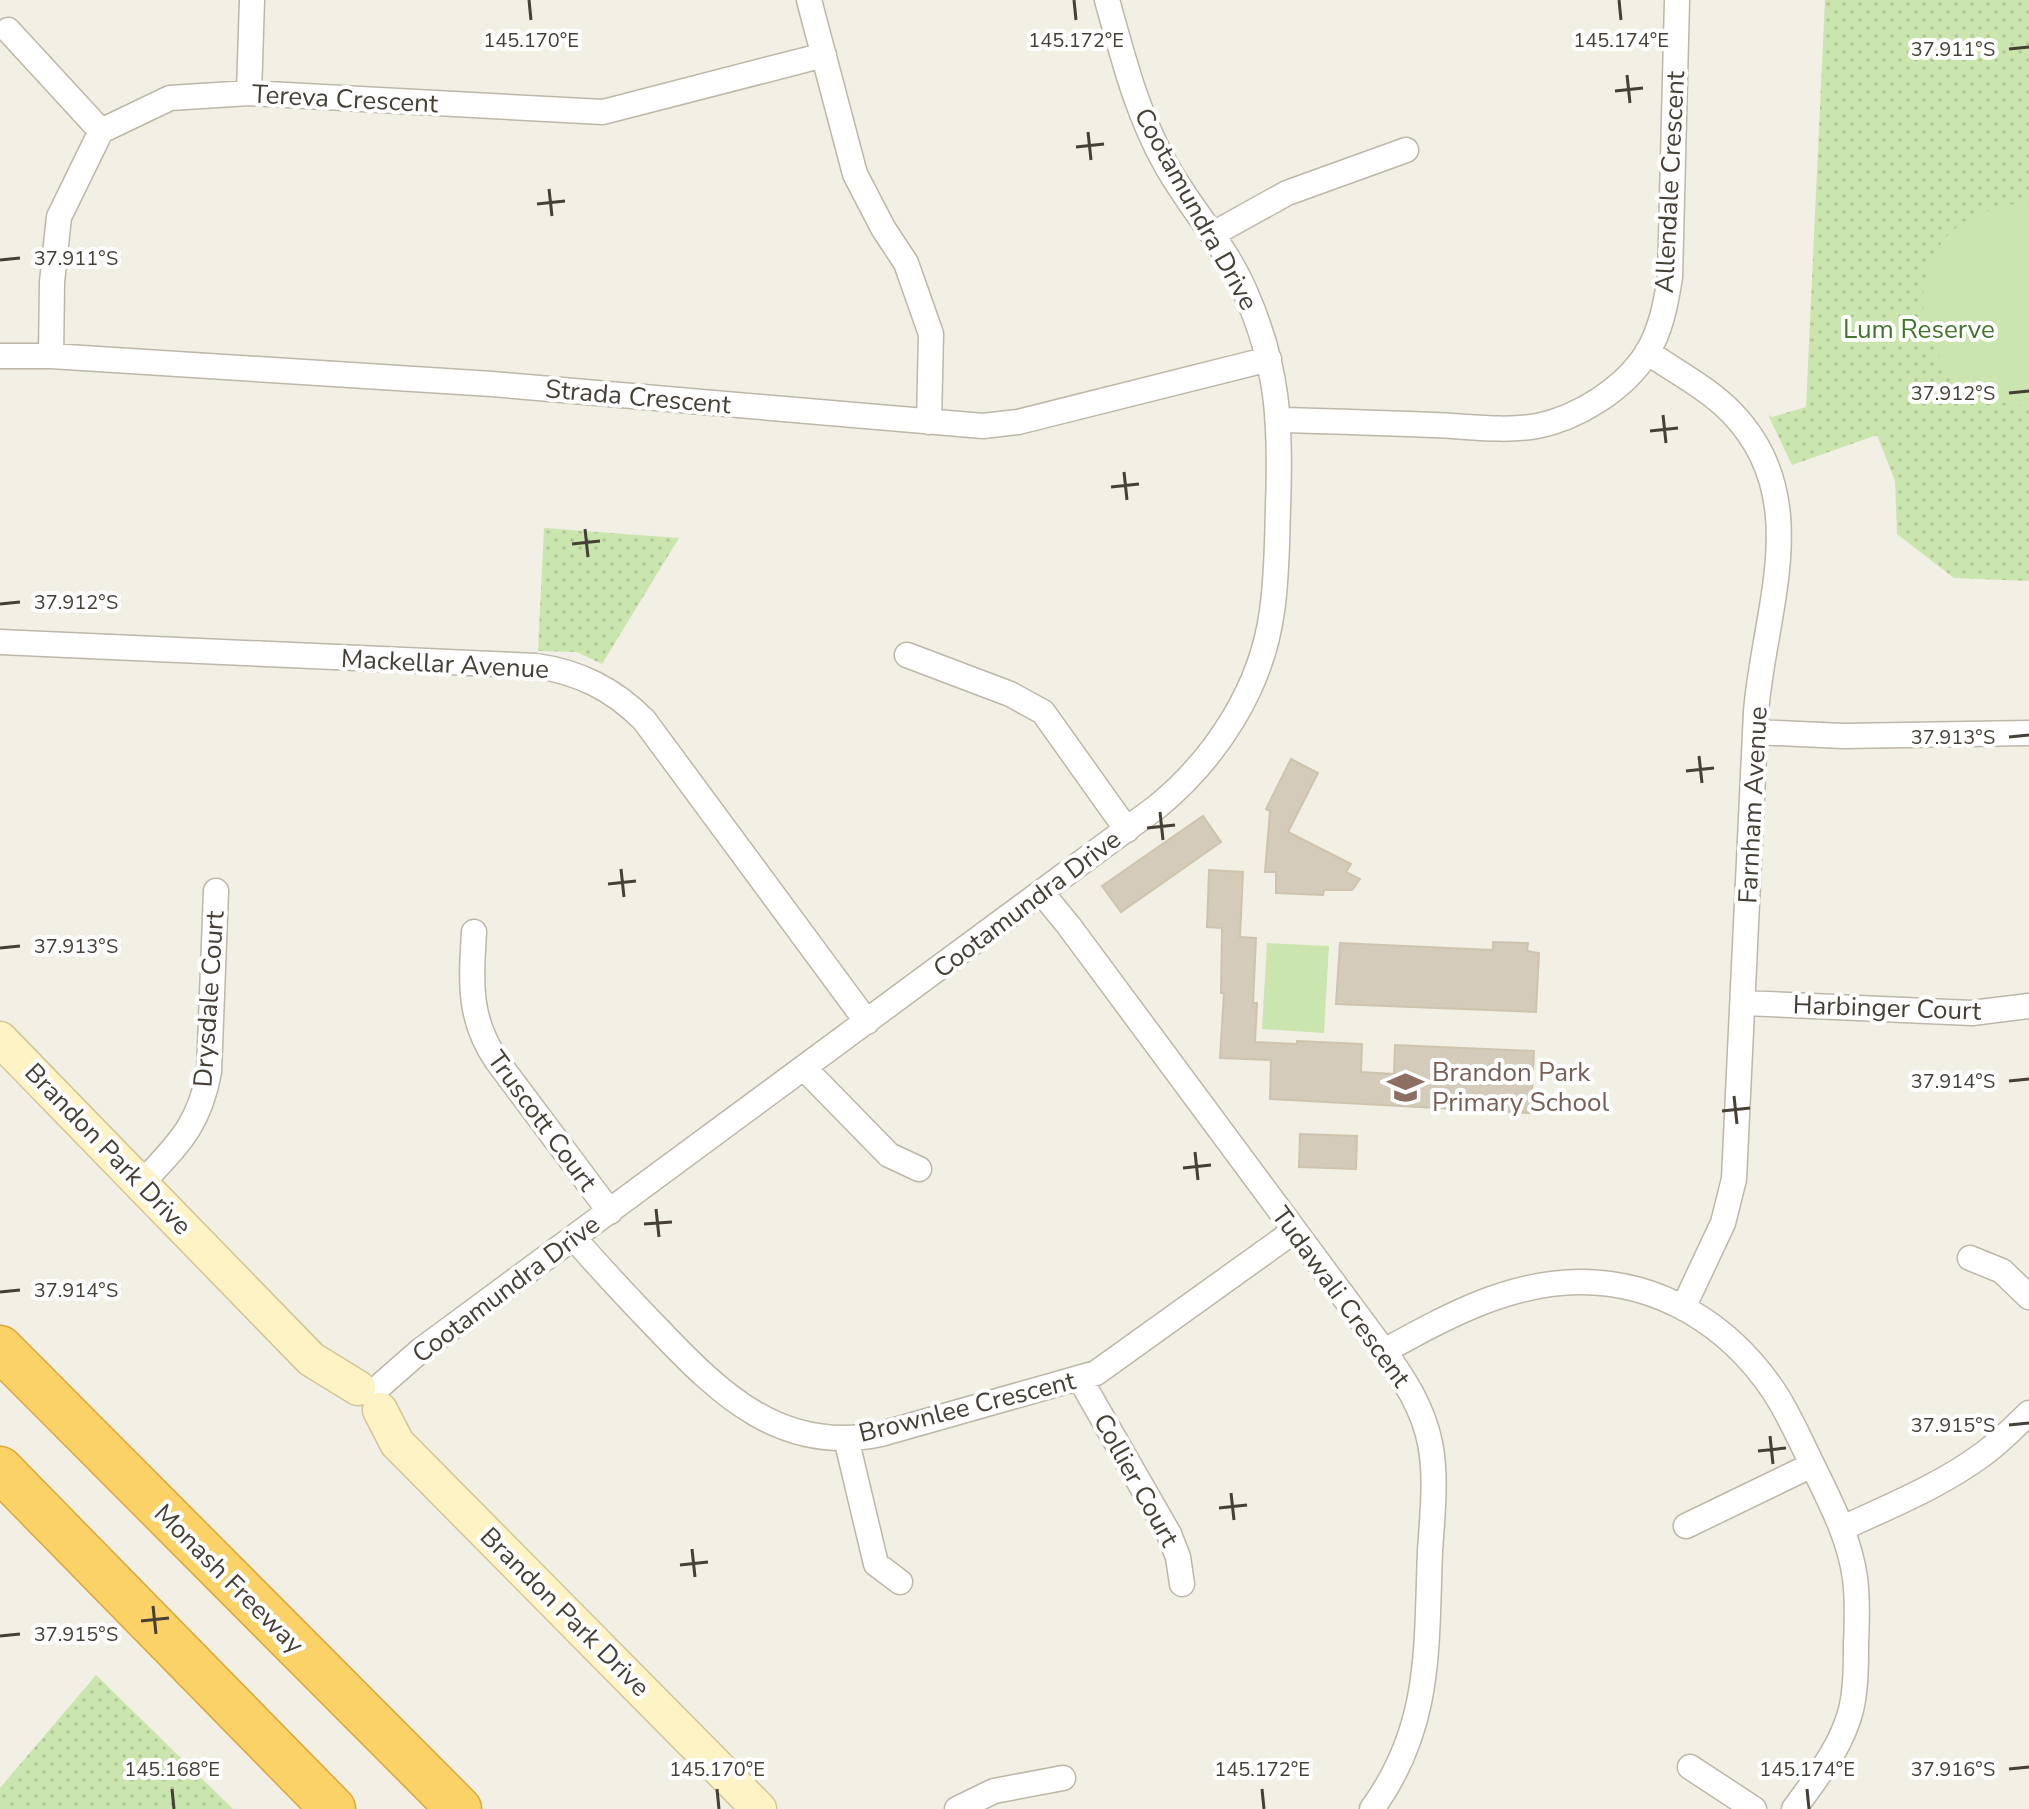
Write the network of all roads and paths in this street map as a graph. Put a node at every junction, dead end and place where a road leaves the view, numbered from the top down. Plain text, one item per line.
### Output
1 (252, 0) edge
2 (809, 0) edge
3 (1107, 0) edge
4 (1677, 0) edge
5 (8, 30) dead end
6 (824, 55) junction
7 (249, 93) junction
8 (101, 131) junction
9 (1406, 150) dead end
10 (1213, 234) junction
11 (1647, 352) junction
12 (0, 356) edge
13 (51, 356) junction
14 (1269, 359) junction
15 (1280, 420) junction
16 (929, 422) junction
17 (0, 642) edge
18 (907, 655) dead end
19 (1755, 732) junction
20 (2029, 733) edge
21 (1127, 830) junction
22 (216, 891) dead end
23 (1042, 893) junction
24 (474, 932) dead end
25 (1744, 1003) junction
26 (2029, 1006) edge
27 (867, 1022) junction
28 (0, 1039) edge
29 (805, 1069) junction
30 (919, 1169) dead end
31 (142, 1183) junction
32 (610, 1212) junction
33 (1294, 1231) junction
34 (574, 1238) junction
35 (1970, 1258) dead end
36 (2029, 1297) edge
37 (1684, 1306) junction
38 (0, 1348) edge
39 (1384, 1351) junction
40 (1080, 1379) junction
41 (373, 1394) junction
42 (2029, 1413) edge
43 (846, 1438) junction
44 (1812, 1465) junction
45 (0, 1469) edge
46 (1686, 1526) dead end
47 (1843, 1528) junction
48 (900, 1582) dead end
49 (1182, 1584) dead end
50 (1690, 1767) dead end
51 (1063, 1778) dead end
52 (333, 1809) edge
53 (459, 1809) edge
54 (759, 1809) edge
55 (957, 1809) edge
56 (1372, 1809) edge
57 (1754, 1809) edge
58 (1794, 1809) edge

1 - 7 street
2 - 6 street
3 - 10 street, Cootamundra Drive
4 - 11 street, Allendale Crescent
5 - 8 street
6 - 7 street, Tereva Crescent
6 - 16 street
7 - 8 street, Tereva Crescent
8 - 13 street
9 - 10 street
10 - 14 street, Cootamundra Drive
11 - 15 street, Allendale Crescent
11 - 19 street, Farnham Avenue
12 - 13 street, Strada Crescent
13 - 16 street, Strada Crescent
14 - 15 street, Cootamundra Drive
14 - 16 street, Strada Crescent
15 - 21 street, Cootamundra Drive
17 - 27 street, Mackellar Avenue
18 - 21 street
19 - 20 street
19 - 25 street, Farnham Avenue
21 - 23 street, Cootamundra Drive
22 - 31 street, Drysdale Court
23 - 27 street, Cootamundra Drive
23 - 33 street, Tudawali Crescent
24 - 32 street, Truscott Court
25 - 26 street, Harbinger Court
25 - 37 street, Farnham Avenue
27 - 29 street, Cootamundra Drive
28 - 31 street, Brandon Park Drive
29 - 30 street
29 - 32 street, Cootamundra Drive
31 - 41 street, Brandon Park Drive
32 - 34 street, Cootamundra Drive
33 - 39 street, Tudawali Crescent
33 - 40 street, Brownlee Crescent
34 - 41 street, Cootamundra Drive
34 - 43 street, Brownlee Crescent
35 - 36 street
37 - 39 street
37 - 44 street
38 - 53 highway, Monash Freeway
39 - 56 street, Tudawali Crescent
40 - 43 street, Brownlee Crescent
40 - 49 street, Collier Court
41 - 54 street, Brandon Park Drive
42 - 47 street
43 - 48 street
44 - 46 street
44 - 47 street
45 - 52 highway
47 - 58 street
50 - 57 street
51 - 55 street

